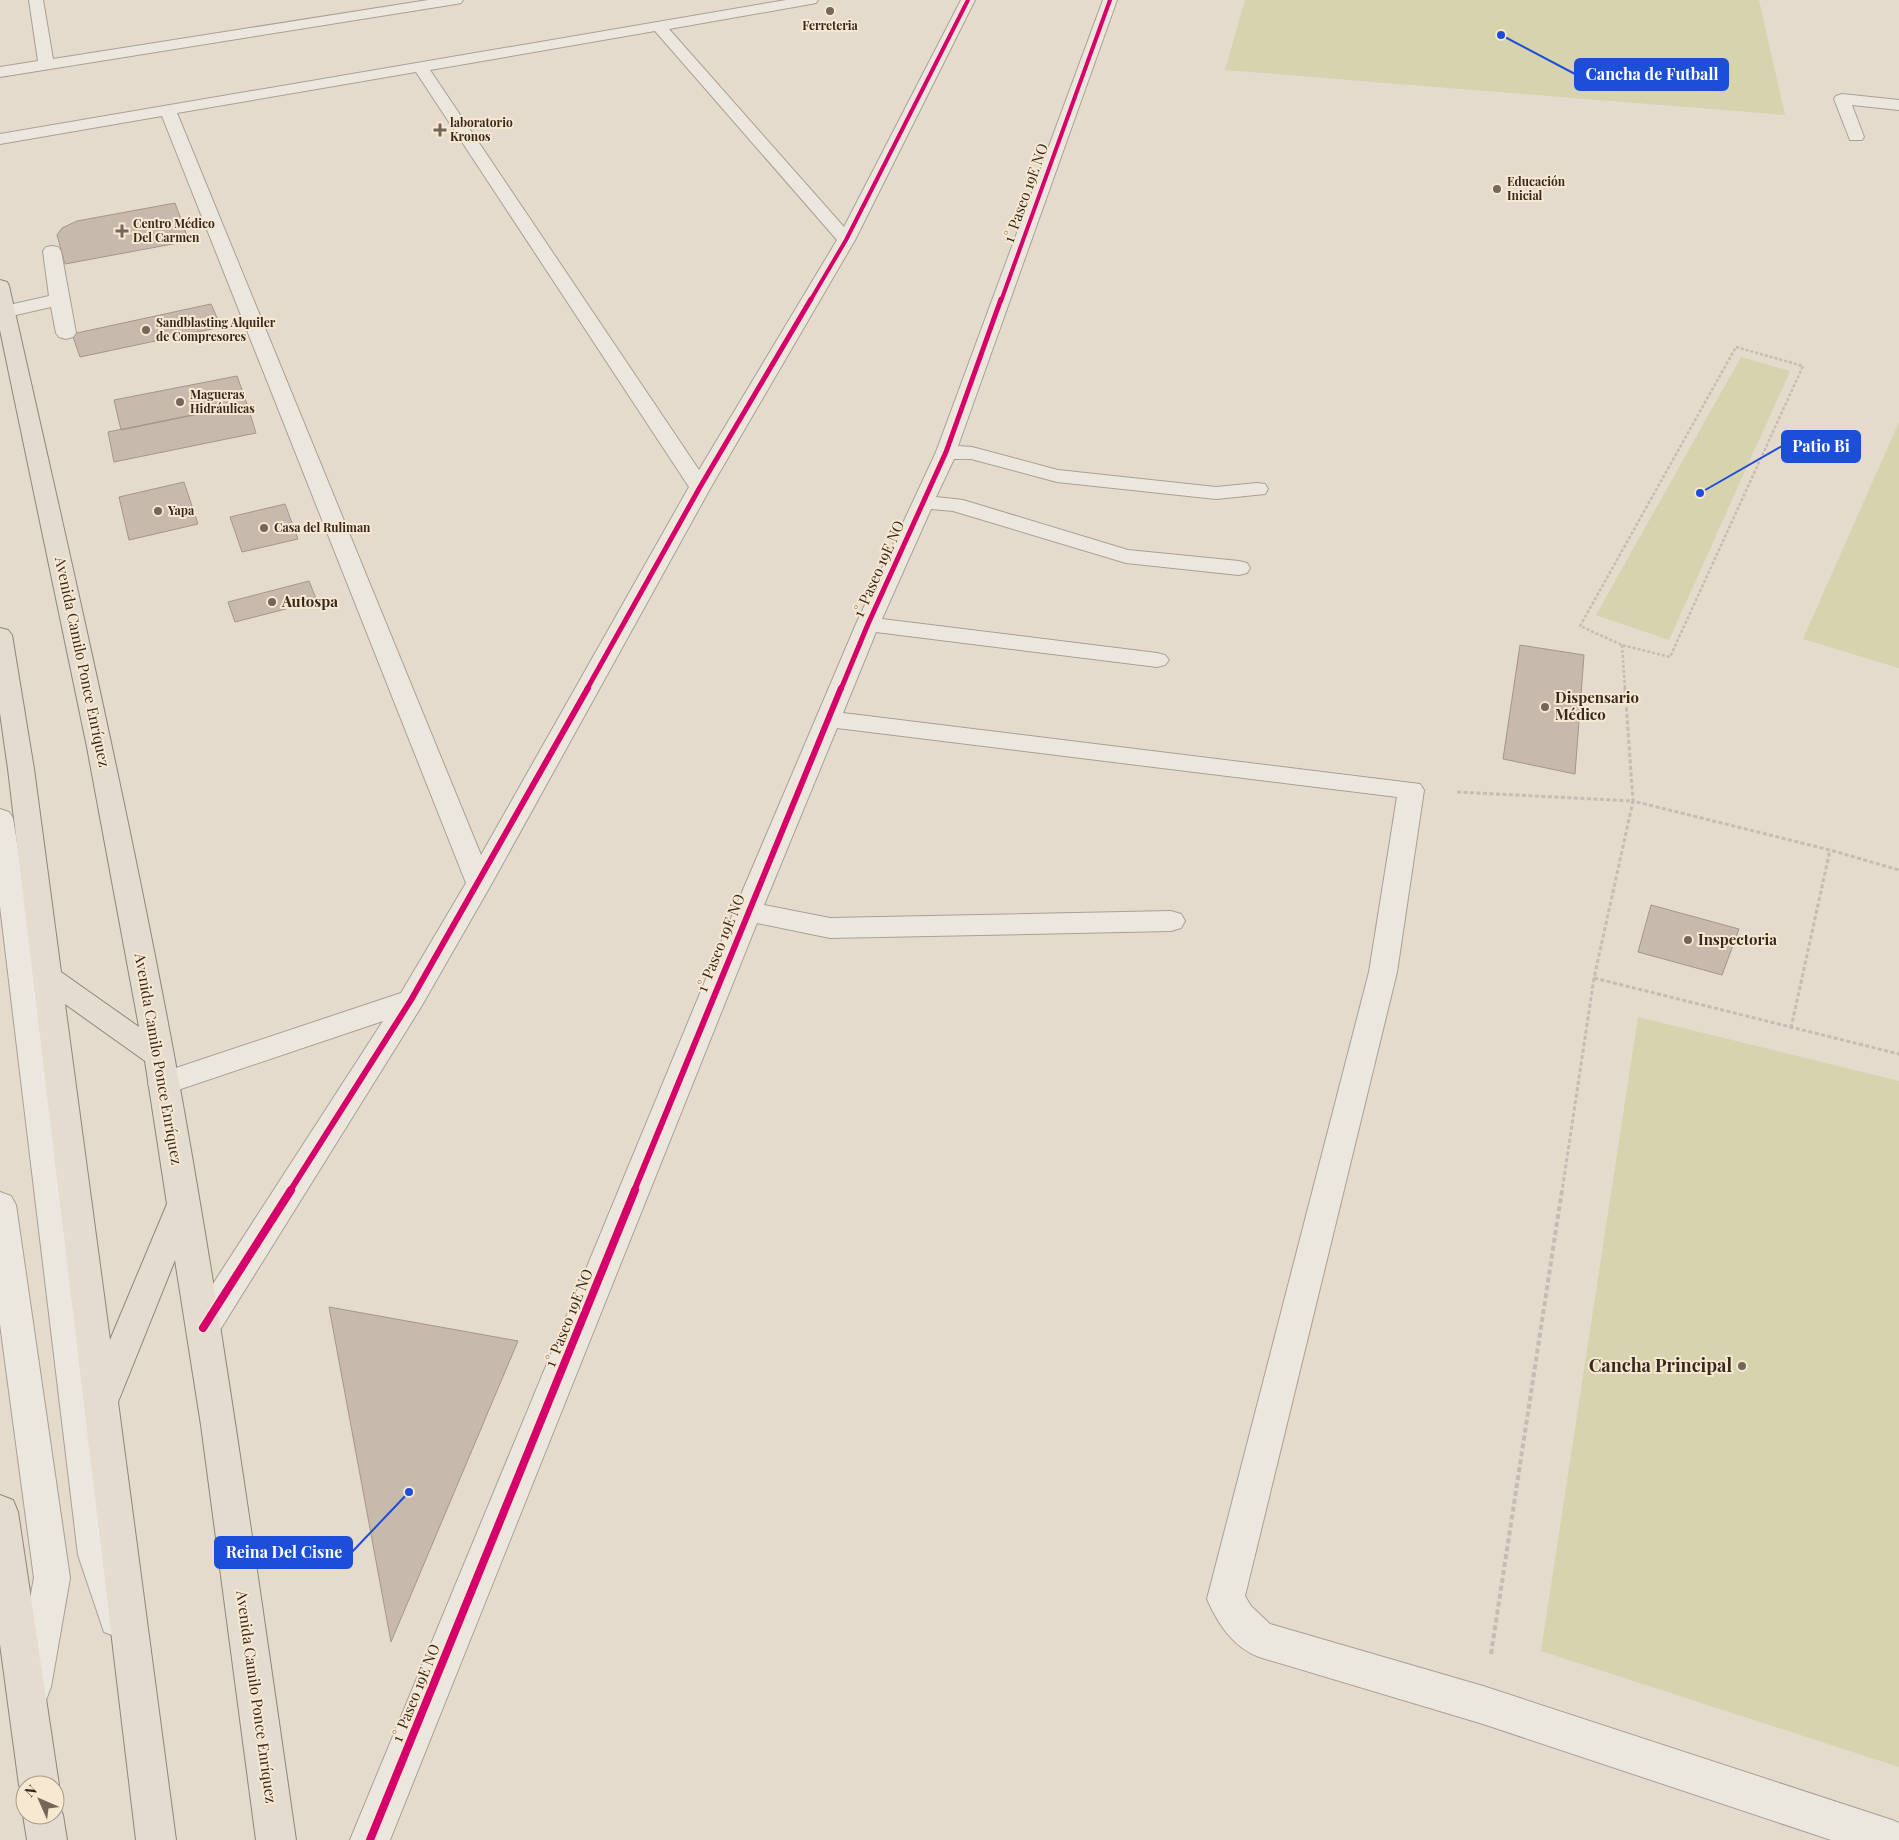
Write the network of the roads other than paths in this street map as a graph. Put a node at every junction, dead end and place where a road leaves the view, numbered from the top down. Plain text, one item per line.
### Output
1 (36, 0) edge
2 (456, 0) edge
3 (810, 0) edge
4 (968, 0) edge
5 (1110, 0) edge
6 (659, 26) junction
7 (46, 65) junction
8 (420, 67) junction
9 (0, 72) edge
10 (1899, 105) edge
11 (168, 110) junction
12 (1856, 137) dead end
13 (0, 139) edge
14 (846, 240) junction
15 (52, 251) dead end
16 (0, 286) edge
17 (59, 300) junction
18 (7, 311) junction
19 (66, 333) dead end
20 (946, 452) junction
21 (700, 487) junction
22 (1257, 489) dead end
23 (923, 502) junction
24 (1239, 568) dead end
25 (868, 624) junction
26 (0, 635) edge
27 (1157, 660) dead end
28 (828, 719) junction
29 (0, 818) edge
30 (479, 883) junction
31 (748, 911) junction
32 (1171, 921) dead end
33 (20, 947) junction
34 (47, 977) junction
35 (411, 1000) junction
36 (161, 1070) junction
37 (0, 1205) edge
38 (182, 1205) junction
39 (203, 1328) junction
40 (100, 1402) junction
41 (0, 1512) edge
42 (0, 1624) edge
43 (20, 1658) junction
44 (134, 1673) junction
45 (27, 1710) junction
46 (37, 1775) edge
47 (45, 1825) edge
48 (47, 1840) edge
49 (156, 1840) edge
50 (276, 1840) edge
51 (370, 1840) edge
52 (1892, 1840) edge

1 - 7 street
2 - 7 street
3 - 6 street
4 - 14 street
5 - 20 street, 1° Paseo 19E NO
6 - 8 street
6 - 14 street
7 - 9 street
8 - 11 street
8 - 21 street
10 - 12 street
11 - 13 street
11 - 30 street
14 - 21 street
15 - 17 street
16 - 18 main road, Avenida Camilo Ponce Enríquez
17 - 18 street
17 - 19 street
18 - 36 main road, Avenida Camilo Ponce Enríquez
20 - 22 street
20 - 23 street, 1° Paseo 19E NO
21 - 30 street
23 - 24 street
23 - 25 street, 1° Paseo 19E NO
25 - 27 street
25 - 28 street, 1° Paseo 19E NO
26 - 34 main road
28 - 31 street, 1° Paseo 19E NO
28 - 52 street
29 - 33 street
30 - 35 street
31 - 32 street
31 - 51 street, 1° Paseo 19E NO
33 - 34 street
33 - 44 street
34 - 36 main road
34 - 40 main road
35 - 36 street
35 - 39 street
36 - 38 main road, Avenida Camilo Ponce Enríquez
37 - 45 street
38 - 39 main road, Avenida Camilo Ponce Enríquez
38 - 40 main road
39 - 50 main road, Avenida Camilo Ponce Enríquez
40 - 44 main road
41 - 43 main road
42 - 43 main road
43 - 45 main road
44 - 49 main road
45 - 46 main road
47 - 48 main road

